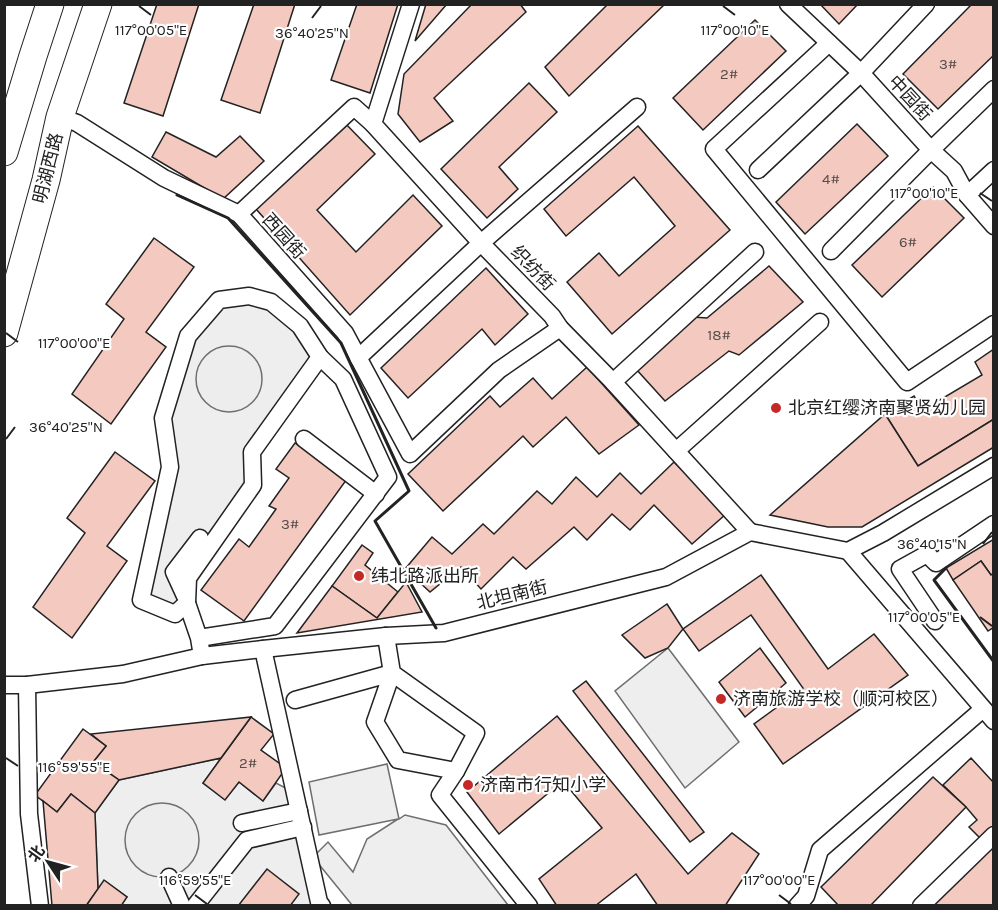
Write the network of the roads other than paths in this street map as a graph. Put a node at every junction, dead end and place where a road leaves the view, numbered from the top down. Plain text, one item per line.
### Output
1 (50, 4) edge
2 (98, 4) edge
3 (411, 4) edge
4 (788, 4) edge
5 (926, 4) edge
6 (829, 43) junction
7 (861, 73) junction
8 (993, 89) edge
9 (637, 107) dead end
10 (60, 117) junction
11 (373, 124) junction
12 (931, 150) junction
13 (4, 152) edge
14 (758, 170) dead end
15 (993, 170) edge
16 (967, 195) junction
17 (239, 214) junction
18 (993, 226) edge
19 (481, 243) junction
20 (831, 251) dead end
21 (755, 252) dead end
22 (820, 322) dead end
23 (993, 324) edge
24 (560, 328) junction
25 (4, 333) edge
26 (320, 357) junction
27 (358, 358) junction
28 (613, 382) junction
29 (304, 439) dead end
30 (676, 451) junction
31 (993, 466) edge
32 (376, 494) junction
33 (993, 524) edge
34 (750, 532) junction
35 (200, 538) dead end
36 (849, 551) junction
37 (187, 603) junction
38 (935, 621) dead end
39 (386, 636) junction
40 (199, 638) junction
41 (263, 649) junction
42 (202, 656) junction
43 (392, 673) junction
44 (4, 684) edge
45 (27, 685) junction
46 (295, 700) dead end
47 (988, 715) edge
48 (456, 771) junction
49 (301, 819) junction
50 (242, 824) dead end
51 (993, 835) edge
52 (169, 877) dead end
53 (806, 902) edge
54 (319, 904) edge
55 (40, 906) edge
56 (182, 906) edge
57 (195, 906) edge
58 (529, 906) edge
59 (921, 906) edge

1 - 13 main road
2 - 10 main road, 明湖西路
3 - 11 street
4 - 6 street, 中园街
5 - 7 street
6 - 7 street, 中园街
6 - 23 street
7 - 12 street, 中园街
7 - 14 street
8 - 12 street
9 - 19 street
10 - 17 street, 西园街
10 - 25 main road, 明湖西路
11 - 17 street, 织纺街
11 - 19 street, 织纺街
12 - 16 street, 中园街
12 - 20 street
15 - 16 street
16 - 18 street, 中园街
17 - 27 street, 西园街
19 - 24 street, 织纺街
19 - 27 street
21 - 28 street
22 - 30 street
24 - 27 street, 西园街
24 - 28 street, 织纺街
26 - 32 street
26 - 37 street
26 - 37 street
28 - 30 street, 织纺街
29 - 32 street
30 - 34 street, 织纺街
31 - 36 street
32 - 40 street
33 - 38 street
34 - 36 street
34 - 39 street, 北坦南街
35 - 37 street
36 - 47 street
37 - 40 street
39 - 41 street, 北坦南街
39 - 43 street
40 - 42 street
41 - 42 street, 北坦南街
41 - 49 street
42 - 45 street, 北坦南街
43 - 46 street
43 - 48 street
43 - 48 street
44 - 45 street, 北坦南街
45 - 55 street
47 - 53 street
48 - 58 street
49 - 50 street
49 - 54 street
49 - 57 street
51 - 59 street
52 - 56 street

